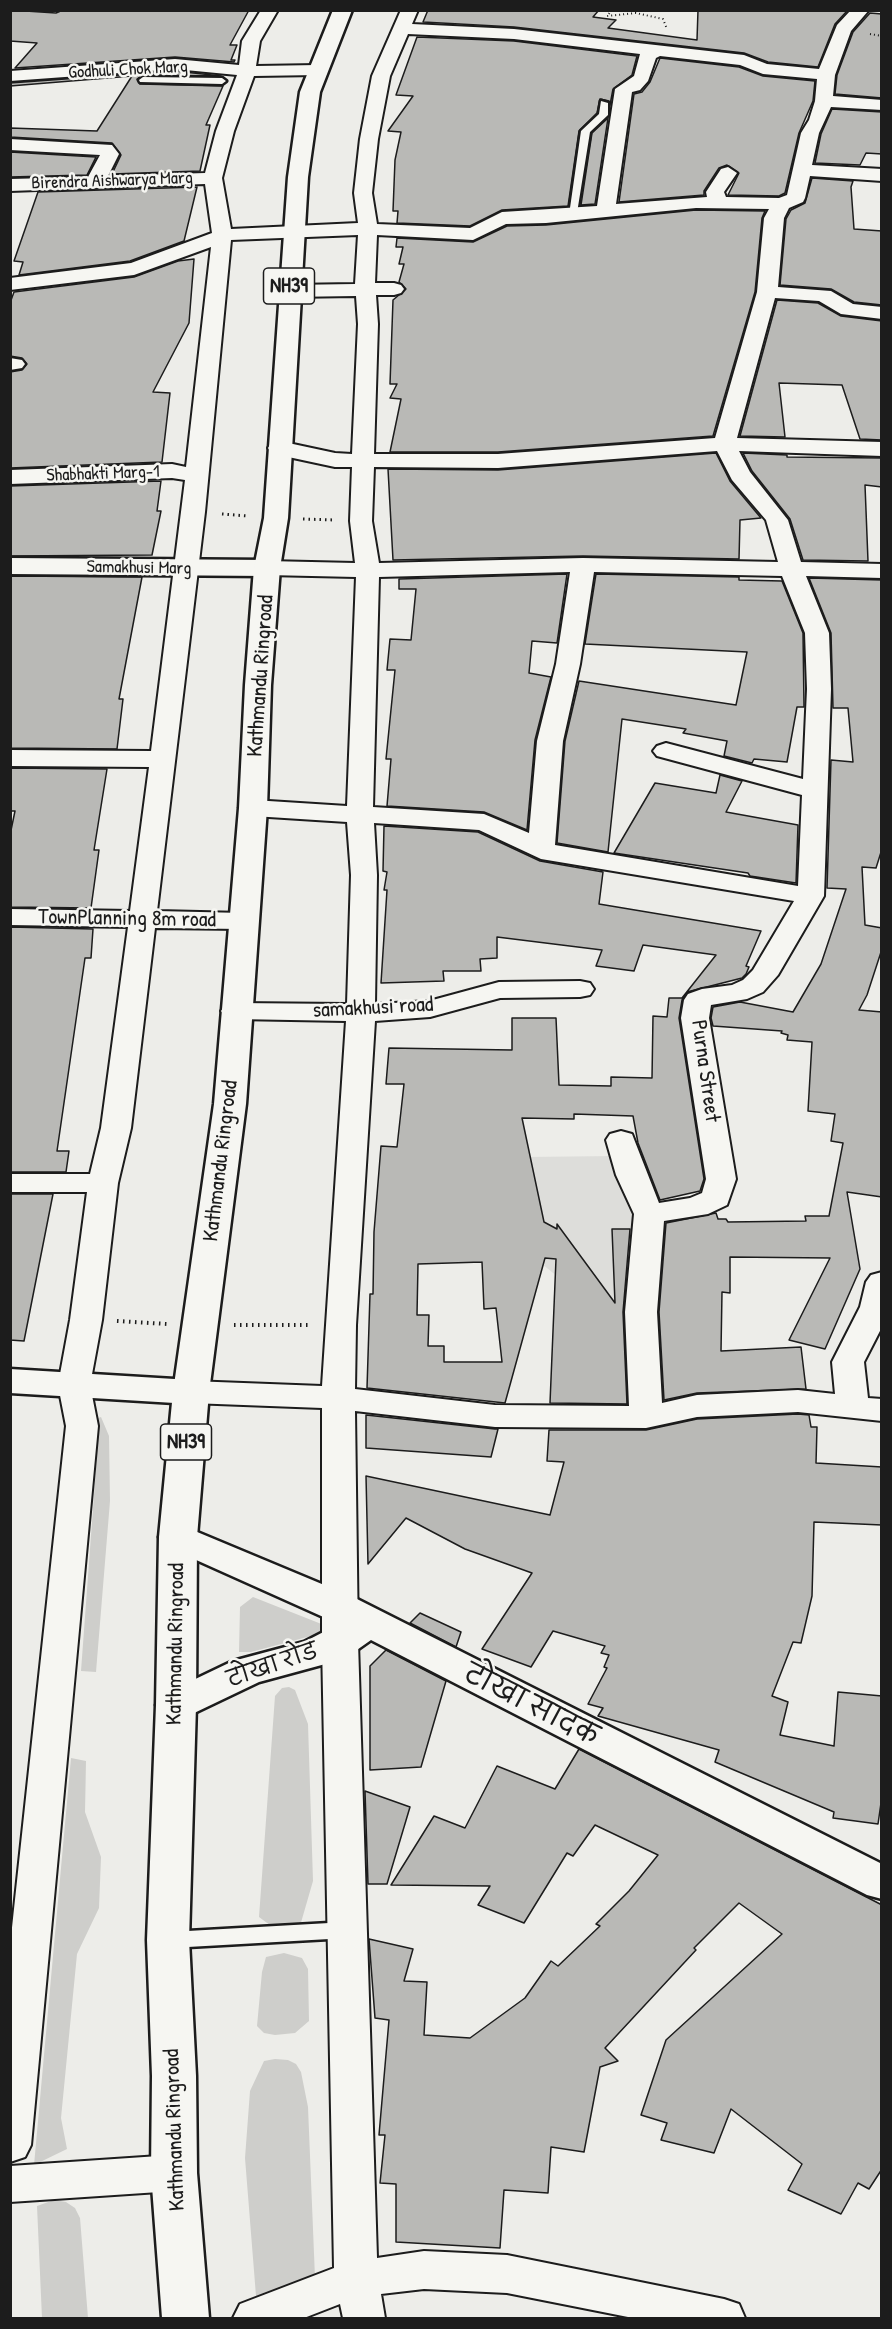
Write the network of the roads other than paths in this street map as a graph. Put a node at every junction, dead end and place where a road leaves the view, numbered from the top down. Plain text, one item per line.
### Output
1 (270, 10) edge
2 (343, 10) edge
3 (861, 10) edge
4 (406, 20) edge
5 (656, 52) junction
6 (318, 70) junction
7 (247, 71) junction
8 (826, 75) junction
9 (10, 76) edge
10 (214, 76) junction
11 (143, 80) dead end
12 (824, 101) junction
13 (604, 103) dead end
14 (882, 105) edge
15 (10, 144) edge
16 (802, 170) junction
17 (728, 173) dead end
18 (882, 175) edge
19 (213, 178) junction
20 (96, 180) junction
21 (10, 185) edge
22 (718, 202) junction
23 (781, 204) junction
24 (606, 209) junction
25 (572, 213) junction
26 (294, 229) junction
27 (368, 229) junction
28 (222, 236) junction
29 (10, 284) edge
30 (365, 289) junction
31 (394, 290) dead end
32 (289, 291) junction
33 (767, 292) junction
34 (882, 313) edge
35 (724, 444) junction
36 (279, 448) junction
37 (882, 449) edge
38 (362, 460) junction
39 (196, 475) junction
40 (10, 477) edge
41 (583, 565) junction
42 (10, 566) edge
43 (267, 568) junction
44 (186, 569) junction
45 (368, 570) junction
46 (792, 571) junction
47 (882, 571) edge
48 (666, 751) dead end
49 (10, 758) edge
50 (161, 759) junction
51 (814, 790) junction
52 (253, 808) junction
53 (360, 814) junction
54 (541, 852) junction
55 (811, 896) junction
56 (10, 917) edge
57 (144, 919) junction
58 (243, 921) junction
59 (580, 988) dead end
60 (235, 1011) junction
61 (359, 1013) junction
62 (621, 1140) dead end
63 (10, 1183) edge
64 (102, 1183) junction
65 (649, 1214) junction
66 (882, 1282) edge
67 (10, 1382) edge
68 (75, 1385) junction
69 (191, 1392) junction
70 (338, 1398) junction
71 (867, 1408) edge
72 (646, 1418) junction
73 (178, 1537) junction
74 (349, 1624) junction
75 (176, 1705) junction
76 (882, 1882) edge
77 (347, 1929) junction
78 (168, 1940) junction
79 (10, 2145) edge
80 (174, 2173) junction
81 (10, 2184) edge
82 (360, 2299) edge
83 (185, 2319) edge
84 (255, 2319) edge
85 (723, 2319) edge

1 - 7 street
2 - 6 main road, Kathmandu Ringroad / NH39
3 - 8 street
4 - 5 street
4 - 27 street
5 - 8 street
5 - 24 street
6 - 7 street, Godhuli Chok Marg
6 - 26 main road, Kathmandu Ringroad / NH39
7 - 10 street, Godhuli Chok Marg
7 - 19 street
8 - 12 street
9 - 10 street, Godhuli Chok Marg
10 - 11 lane
12 - 14 street
12 - 16 street
13 - 25 lane
15 - 20 street
16 - 18 street
16 - 23 street
17 - 22 street
19 - 20 street, Birendra Aishwarya Marg
19 - 28 street
20 - 21 street, Birendra Aishwarya Marg
22 - 23 street
22 - 24 street
23 - 33 street
24 - 25 street
25 - 27 street
26 - 27 street
26 - 28 street
26 - 32 main road, Kathmandu Ringroad / NH39
27 - 30 street
28 - 29 street
28 - 39 street
30 - 31 street
30 - 32 street
30 - 38 street
32 - 36 main road, Kathmandu Ringroad / NH39
33 - 34 street
33 - 35 street
35 - 37 street
35 - 38 street
35 - 46 street
36 - 38 street
36 - 43 main road, Kathmandu Ringroad / NH39
38 - 45 street
39 - 40 street, Shabhakti Marg-1
39 - 44 street
41 - 45 street
41 - 46 street
41 - 54 street
42 - 44 main road, Samakhusi Marg
43 - 44 main road, Samakhusi Marg
43 - 45 street
43 - 52 main road, Kathmandu Ringroad / NH39
44 - 50 street
45 - 53 street
46 - 47 street
46 - 51 street
48 - 51 street
49 - 50 street
50 - 57 street
51 - 55 street
52 - 53 street
52 - 58 main road, Kathmandu Ringroad / NH39
53 - 54 street
53 - 61 street
54 - 55 street
55 - 65 street, Purna Street
56 - 57 street, TownPlanning 8m road
57 - 58 street, TownPlanning 8m road
57 - 64 street
58 - 60 main road, Kathmandu Ringroad / NH39
59 - 61 street, samakhusi road
60 - 61 street, samakhusi road
60 - 69 main road, Kathmandu Ringroad / NH39
61 - 70 street
62 - 65 street
63 - 64 street
64 - 68 street
65 - 72 street
66 - 71 street
67 - 68 main road
68 - 69 main road
68 - 79 street
69 - 70 street
69 - 73 main road, Kathmandu Ringroad / NH39
70 - 72 street
70 - 74 street
71 - 72 street
73 - 74 main road, टोखा सादक
73 - 75 main road, Kathmandu Ringroad / NH39
74 - 75 main road, टोखा रोड
74 - 76 main road, टोखा सादक
74 - 77 street
75 - 78 main road, Kathmandu Ringroad / NH39
77 - 78 lane
77 - 82 street
78 - 80 main road, Kathmandu Ringroad / NH39
80 - 81 street
80 - 83 main road, Kathmandu Ringroad / NH39
82 - 84 street
82 - 85 street

